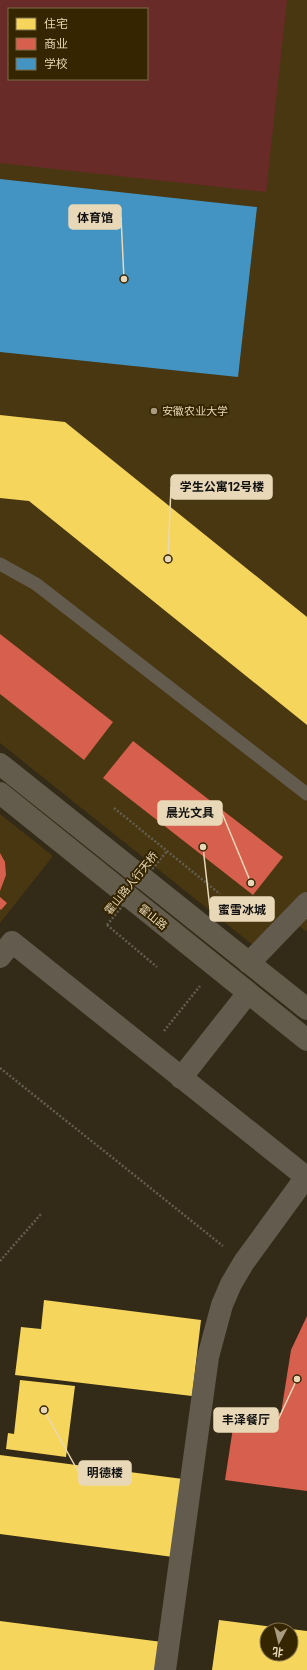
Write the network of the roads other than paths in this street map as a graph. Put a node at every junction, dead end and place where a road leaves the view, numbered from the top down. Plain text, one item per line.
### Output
1 (0, 564) edge
2 (0, 764) edge
3 (0, 793) edge
4 (307, 794) edge
5 (307, 903) edge
6 (0, 957) edge
7 (249, 963) junction
8 (248, 993) junction
9 (307, 1008) edge
10 (307, 1040) edge
11 (181, 1078) junction
12 (165, 1670) edge

1 - 4 lane
2 - 7 main road
3 - 8 main road, 霍山路
5 - 7 street
6 - 11 street
7 - 9 main road
8 - 10 main road, 霍山路
8 - 11 street
11 - 12 street

